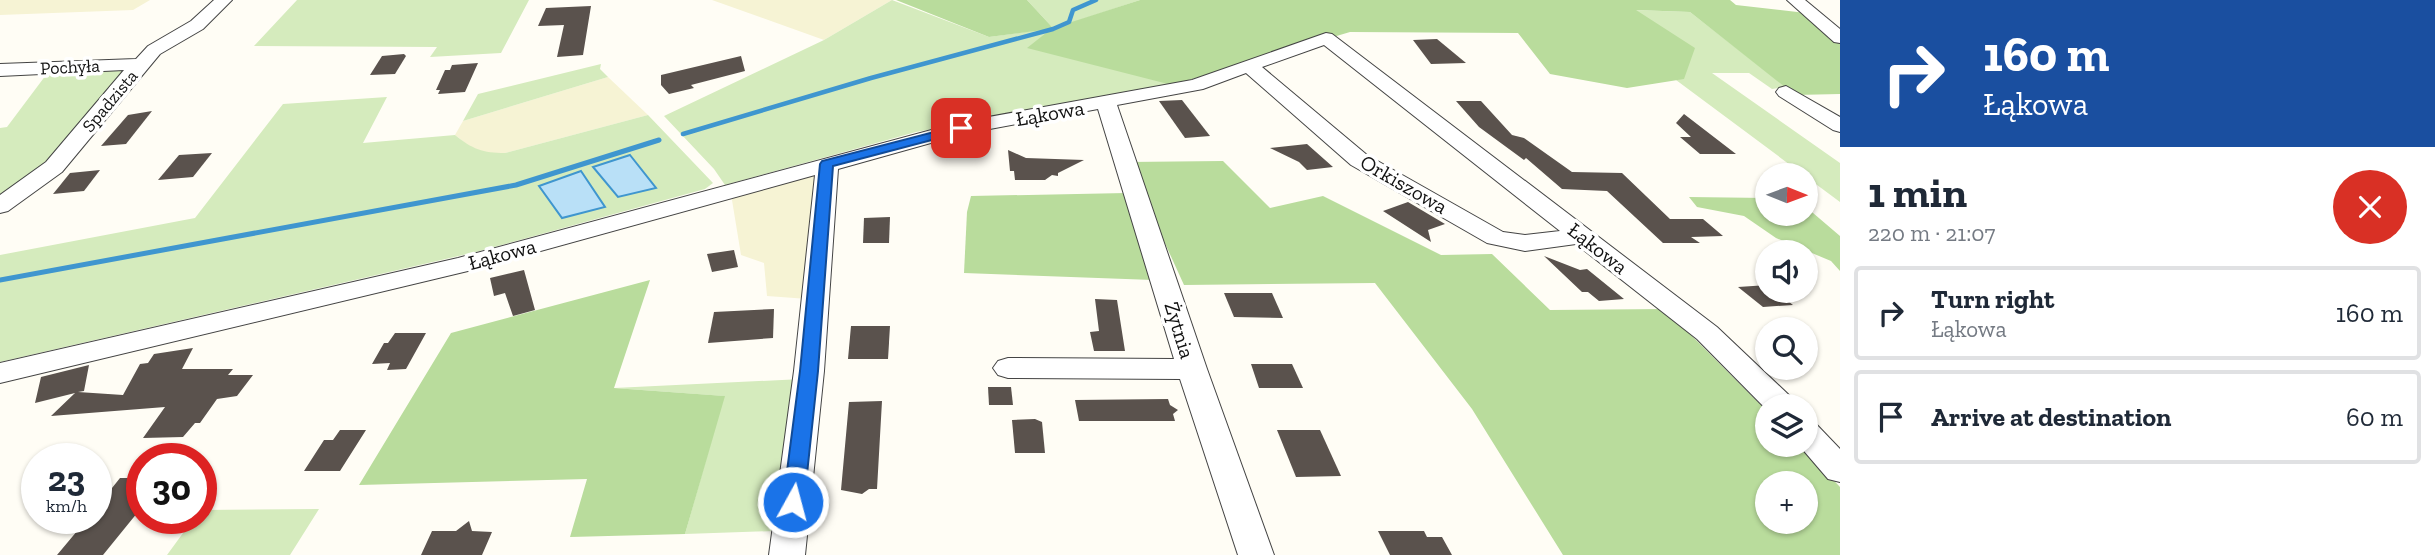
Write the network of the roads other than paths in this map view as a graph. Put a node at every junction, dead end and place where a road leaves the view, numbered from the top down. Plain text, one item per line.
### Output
1 (224, 0) edge
2 (1795, 0) edge
3 (1840, 38) edge
4 (141, 64) junction
5 (1250, 67) junction
6 (0, 70) edge
7 (1786, 92) dead end
8 (1107, 103) junction
9 (1840, 126) edge
10 (827, 164) junction
11 (0, 206) edge
12 (1582, 236) junction
13 (1008, 368) dead end
14 (1192, 369) junction
15 (0, 373) edge
16 (1769, 394) edge
17 (1818, 446) edge
18 (1840, 470) edge
19 (787, 555) edge
20 (1256, 555) edge

1 - 4 street, Spadzista
2 - 3 street
4 - 6 street, Pochyła
4 - 11 street, Spadzista
5 - 8 street, Łąkowa
5 - 12 street, Orkiszowa
5 - 12 street, Łąkowa
7 - 9 street
8 - 10 street, Łąkowa
8 - 14 street, Żytnia
10 - 15 street, Łąkowa
10 - 19 street
12 - 16 street, Łąkowa
13 - 14 street
14 - 20 street, Żytnia
17 - 18 street

